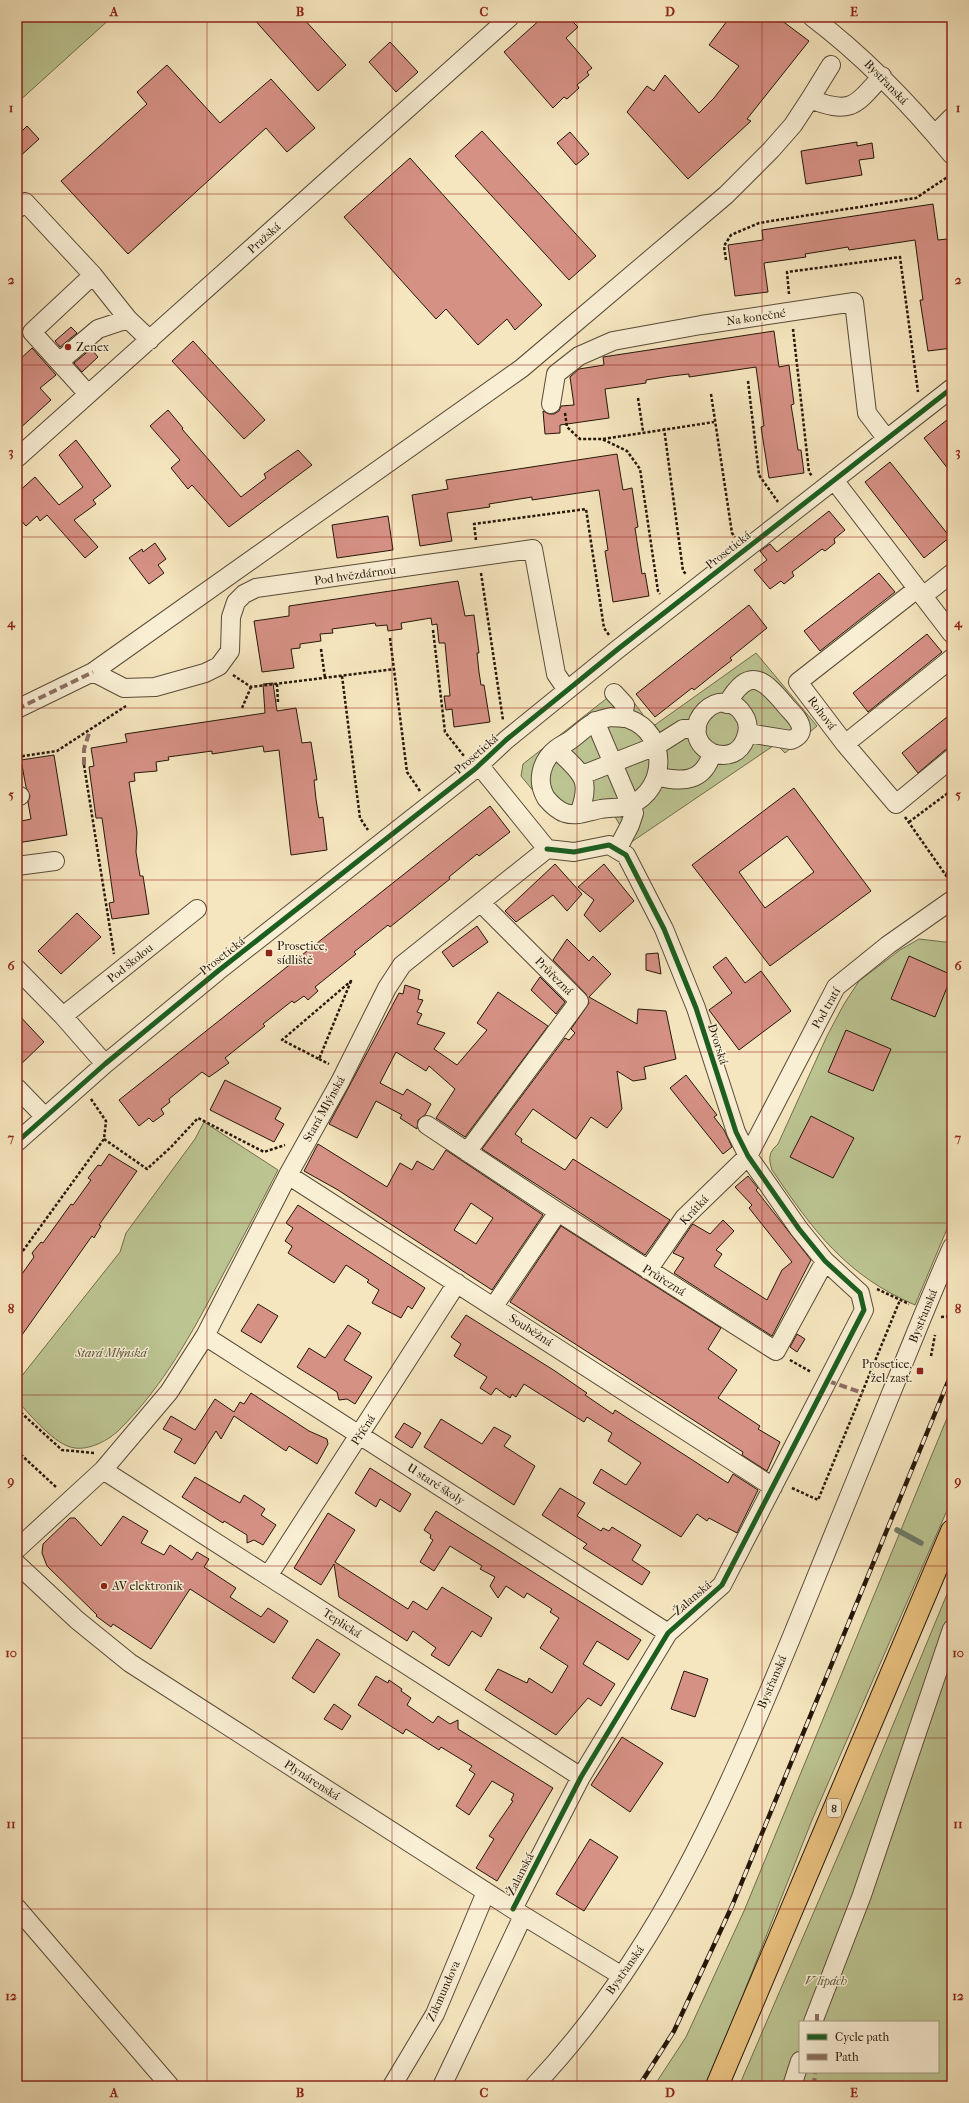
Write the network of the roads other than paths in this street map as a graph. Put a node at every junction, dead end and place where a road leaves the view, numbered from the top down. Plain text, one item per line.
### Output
1 (510, 17) edge
2 (812, 17) edge
3 (831, 65) dead end
4 (882, 76) junction
5 (810, 99) junction
6 (952, 117) edge
7 (935, 134) junction
8 (952, 155) edge
9 (17, 209) edge
10 (93, 275) junction
11 (128, 319) junction
12 (150, 340) junction
13 (59, 362) junction
14 (952, 388) edge
15 (88, 394) junction
16 (551, 400) road end
17 (886, 438) junction
18 (17, 458) edge
19 (834, 480) junction
20 (952, 573) edge
21 (920, 592) junction
22 (952, 634) edge
23 (952, 658) edge
24 (93, 672) junction
25 (568, 690) junction
26 (614, 693) dead end
27 (727, 704) junction
28 (17, 709) edge
29 (624, 718) junction
30 (595, 721) junction
31 (697, 729) junction
32 (748, 733) junction
33 (845, 744) junction
34 (656, 746) junction
35 (557, 749) junction
36 (712, 753) junction
37 (952, 758) edge
38 (612, 762) junction
39 (477, 767) junction
40 (582, 775) junction
41 (657, 776) junction
42 (631, 804) junction
43 (579, 814) junction
44 (618, 848) junction
45 (547, 849) junction
46 (55, 861) dead end
47 (17, 866) edge
48 (952, 900) edge
49 (481, 903) junction
50 (197, 909) dead end
51 (17, 969) edge
52 (63, 1016) junction
53 (105, 1064) junction
54 (17, 1088) edge
55 (45, 1117) junction
56 (427, 1125) dead end
57 (17, 1142) edge
58 (467, 1152) junction
59 (748, 1156) junction
60 (288, 1175) junction
61 (558, 1212) junction
62 (952, 1247) edge
63 (825, 1261) junction
64 (648, 1270) junction
65 (457, 1283) junction
66 (867, 1290) joint
67 (494, 1306) junction
68 (205, 1336) junction
69 (360, 1435) junction
70 (106, 1467) junction
71 (775, 1484) junction
72 (952, 1531) edge
73 (17, 1549) edge
74 (17, 1564) edge
75 (268, 1576) junction
76 (952, 1629) edge
77 (668, 1633) junction
78 (581, 1777) junction
79 (486, 1892) junction
80 (17, 1908) edge
81 (518, 1913) junction
82 (622, 1976) junction
83 (813, 2021) edge
84 (799, 2064) edge
85 (170, 2086) edge
86 (392, 2086) edge
87 (442, 2086) edge
88 (534, 2086) edge
89 (717, 2086) edge
90 (792, 2086) edge

1 - 12 street, Pražská
2 - 4 street, Bystřanská
3 - 5 street
4 - 5 street
4 - 7 street, Bystřanská
5 - 24 street
6 - 7 street
7 - 8 street, Bystřanská
9 - 10 street
10 - 11 street
10 - 13 street
11 - 12 street
11 - 13 street
12 - 15 street, Pražská
13 - 15 street
14 - 17 street, Prosetická
15 - 18 street, Pražská
16 - 17 street, Na konečné
17 - 19 street, Prosetická
19 - 21 street
19 - 25 street, Prosetická
20 - 21 street
21 - 22 street
21 - 33 street, Rohová
23 - 33 street
24 - 25 street, Pod hvězdárnou
24 - 28 street
25 - 39 street, Prosetická
26 - 29 street
27 - 31 street
27 - 32 street
27 - 32 street
29 - 30 street
29 - 34 street
30 - 35 street
30 - 38 street
31 - 34 street
31 - 36 street
32 - 36 street
33 - 37 street, Rohová
34 - 38 street
34 - 41 street
35 - 40 street
35 - 43 street
36 - 41 street
38 - 40 street
38 - 42 street
39 - 45 street
39 - 53 street, Prosetická
40 - 43 street
41 - 42 street
42 - 43 street
42 - 44 street
44 - 45 street
44 - 59 street, Dvorská
45 - 49 street, Stará Mlýnská
46 - 47 street
48 - 59 street, Pod tratí
49 - 58 street, Průřezná
49 - 60 street, Stará Mlýnská
50 - 52 street, Pod školou
51 - 52 street
52 - 53 street
53 - 55 street, Prosetická
54 - 55 street
55 - 57 street, Prosetická
56 - 58 street, Průřezná
58 - 61 street, Průřezná
59 - 63 street, Dvorská
59 - 64 street, Krátká
60 - 65 street, Souběžná
60 - 68 street, Stará Mlýnská
61 - 64 street, Průřezná
61 - 67 street
62 - 82 street, Bystřanská
63 - 64 street, Průřezná
63 - 66 street, Dvorská
65 - 67 street, Souběžná
65 - 69 street, Příčná
66 - 71 street, Žalanská
67 - 71 street, Souběžná
68 - 69 street, U staré školy
68 - 70 street, Stará Mlýnská
69 - 75 street, Příčná
69 - 77 street, U staré školy
70 - 73 street, Stará Mlýnská
70 - 75 street, Teplická
71 - 77 street, Žalanská
72 - 89 main road, 8
74 - 79 street, Plynárenská
75 - 78 street, Teplická
76 - 83 street
77 - 78 street, Žalanská
78 - 81 street, Žalanská
79 - 81 street, Plynárenská
79 - 86 street, Zikmundova
80 - 85 street
81 - 82 street, Plynárenská
81 - 87 street, Žalanská
82 - 88 street, Bystřanská
84 - 90 street

